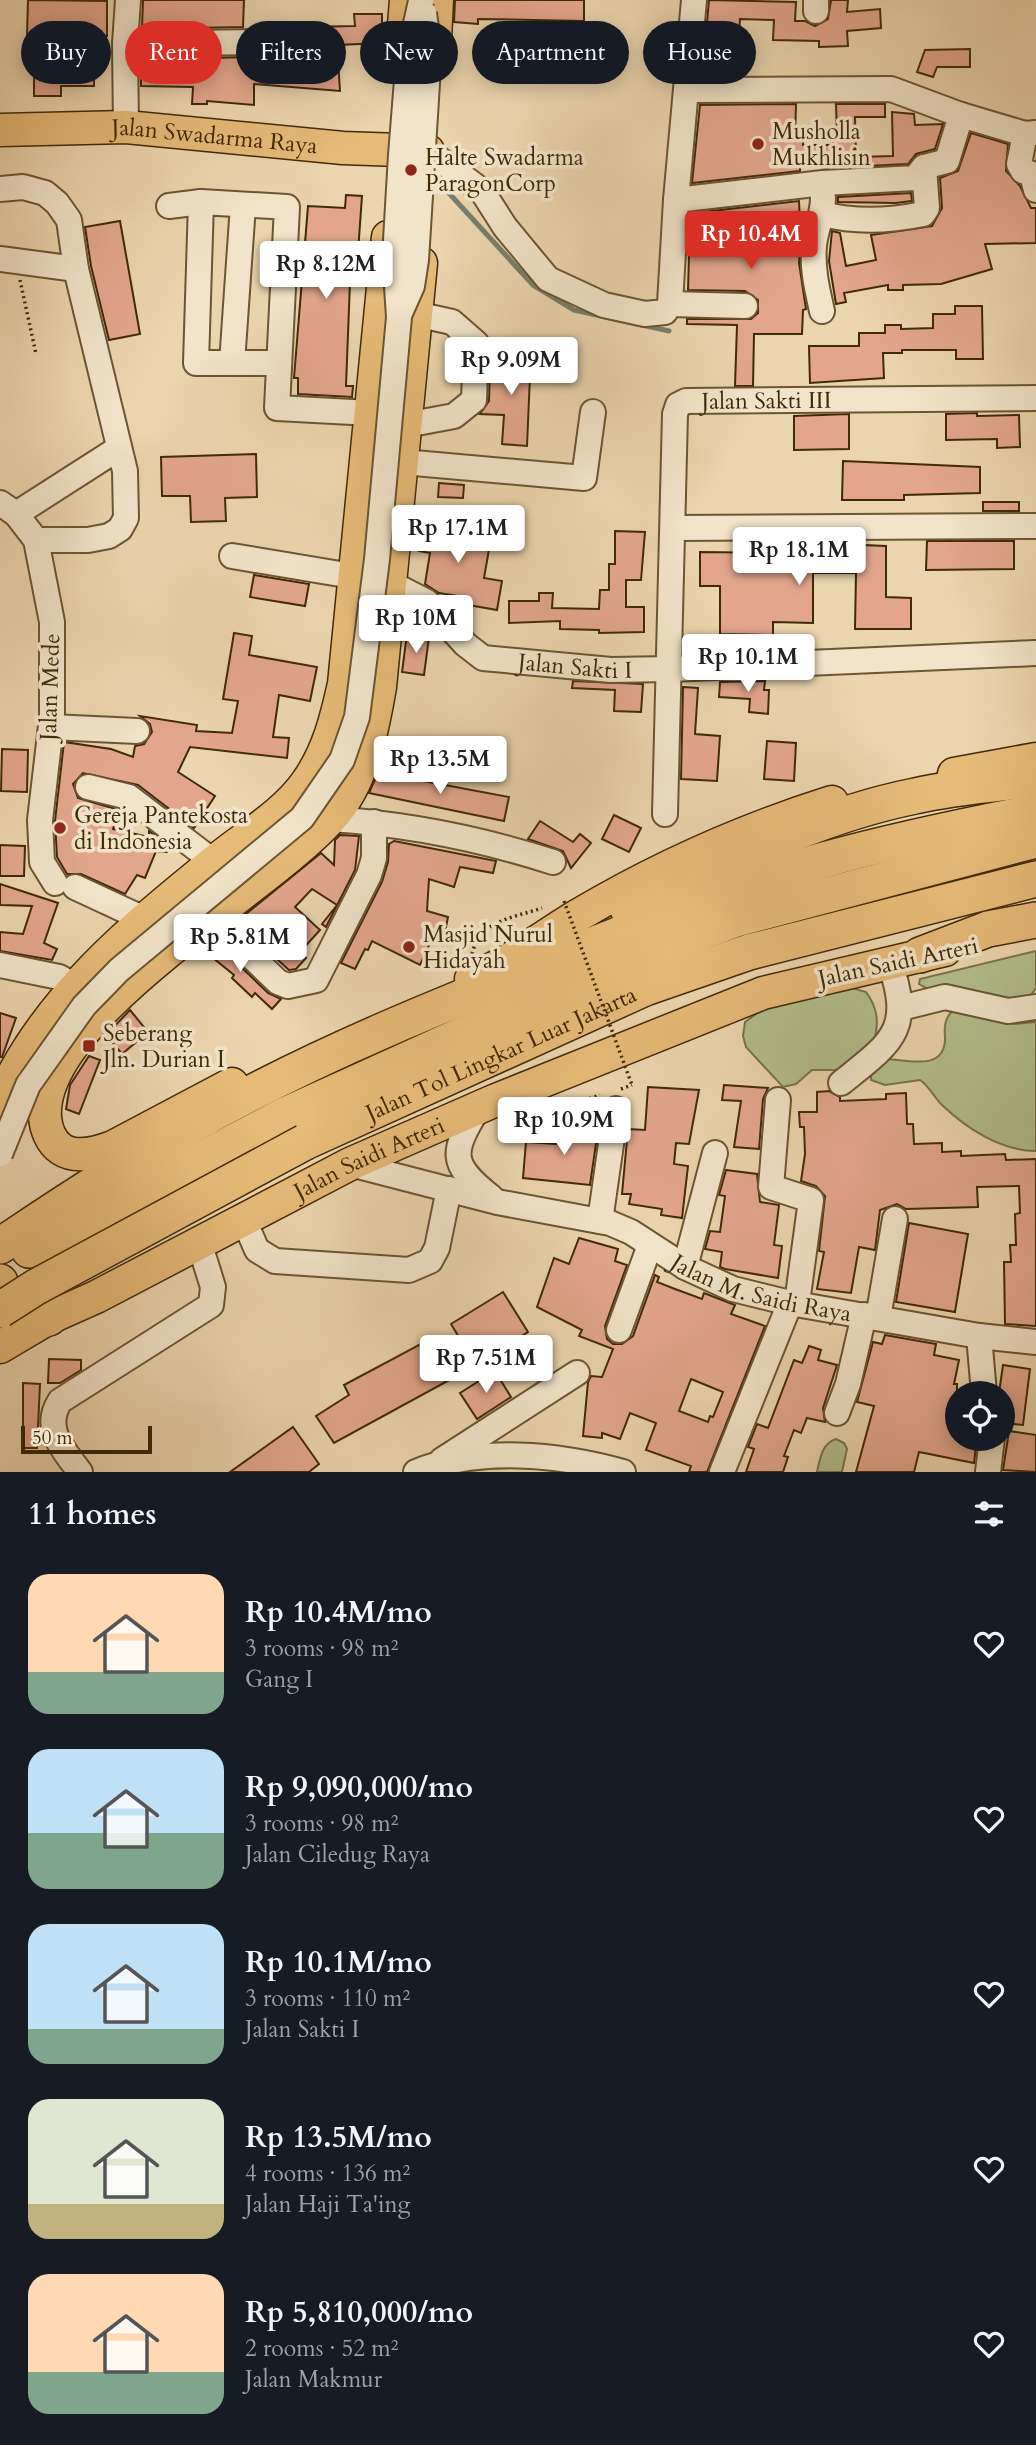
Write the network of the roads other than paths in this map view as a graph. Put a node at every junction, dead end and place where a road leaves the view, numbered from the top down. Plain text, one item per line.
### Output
1 (128, 0) edge
2 (421, 0) edge
3 (695, 0) edge
4 (127, 21) edge
5 (126, 84) edge
6 (688, 90) junction
7 (961, 115) junction
8 (127, 127) junction
9 (0, 130) edge
10 (1031, 134) edge
11 (352, 148) junction
12 (393, 167) junction
13 (924, 167) junction
14 (427, 174) junction
15 (823, 183) junction
16 (0, 188) edge
17 (1036, 190) edge
18 (676, 200) junction
19 (201, 202) junction
20 (243, 205) junction
21 (169, 206) dead end
22 (823, 214) junction
23 (8, 260) edge
24 (76, 269) junction
25 (670, 304) junction
26 (745, 306) dead end
27 (822, 311) dead end
28 (407, 315) junction
29 (232, 363) junction
30 (278, 363) junction
31 (1036, 398) edge
32 (593, 412) dead end
33 (371, 413) junction
34 (406, 425) junction
35 (119, 448) junction
36 (403, 462) junction
37 (8, 509) edge
38 (1036, 526) edge
39 (674, 528) junction
40 (36, 540) junction
41 (232, 556) dead end
42 (355, 575) junction
43 (388, 582) junction
44 (1036, 653) edge
45 (670, 669) junction
46 (51, 727) junction
47 (137, 731) dead end
48 (1036, 759) edge
49 (1036, 779) edge
50 (88, 788) dead end
51 (1036, 813) edge
52 (665, 814) dead end
53 (331, 819) junction
54 (374, 822) junction
55 (1036, 840) edge
56 (214, 862) junction
57 (552, 862) dead end
58 (1036, 879) edge
59 (211, 918) junction
60 (146, 920) junction
61 (1036, 920) edge
62 (1036, 933) edge
63 (904, 958) junction
64 (314, 960) dead end
65 (483, 962) junction
66 (0, 965) edge
67 (300, 985) junction
68 (75, 986) junction
69 (1036, 1007) edge
70 (901, 1009) junction
71 (841, 1083) dead end
72 (778, 1100) dead end
73 (0, 1102) edge
74 (478, 1108) junction
75 (616, 1109) dead end
76 (715, 1153) dead end
77 (0, 1154) edge
78 (350, 1164) junction
79 (449, 1189) junction
80 (497, 1202) junction
81 (243, 1218) junction
82 (895, 1219) dead end
83 (600, 1221) junction
84 (13, 1237) edge
85 (199, 1242) junction
86 (650, 1245) junction
87 (0, 1266) edge
88 (685, 1267) junction
89 (0, 1282) edge
90 (794, 1303) junction
91 (0, 1310) edge
92 (871, 1316) junction
93 (49, 1318) junction
94 (619, 1330) dead end
95 (979, 1336) junction
96 (1036, 1342) edge
97 (0, 1347) edge
98 (577, 1373) dead end
99 (984, 1381) edge
100 (837, 1413) dead end
101 (990, 1451) edge
102 (425, 1468) edge
103 (80, 1472) edge
104 (623, 1472) edge
105 (722, 1472) edge
106 (988, 1472) edge

1 - 4 street
2 - 12 main road
2 - 14 main road
2 - 28 street, bridge
3 - 6 street
5 - 8 street
6 - 7 street
6 - 18 street
7 - 10 street
7 - 13 street
8 - 9 main road, Jalan Swadarma Raya
8 - 11 main road, Jalan Swadarma Raya
10 - 17 street
11 - 12 main road
11 - 12 main road
12 - 14 main road
12 - 33 main road
13 - 15 street
13 - 22 street
14 - 25 street
14 - 28 main road
15 - 18 street
15 - 22 street
16 - 24 street
18 - 25 street
19 - 20 street
19 - 21 street
19 - 29 street
20 - 29 street
20 - 30 street
22 - 27 street
23 - 24 street
24 - 35 street
25 - 26 street
28 - 34 main road
28 - 34 street
28 - 77 street, bridge
29 - 30 street
30 - 33 street
31 - 39 street, Jalan Sakti III
32 - 36 street
33 - 42 main road
34 - 36 main road
35 - 37 street
35 - 40 street
36 - 43 main road
37 - 40 street, Jalan Mede
38 - 39 street
39 - 45 street, Jalan Sakti III
40 - 46 street, Jalan Mede
41 - 42 street, Jalan Sakti I
42 - 43 street, Jalan Sakti I
42 - 56 main road
43 - 45 street, Jalan Sakti I
43 - 53 main road
44 - 45 street, Jalan Sakti I
45 - 52 street, Jalan Sakti III
46 - 47 street
46 - 60 street, Jalan Mede
48 - 65 main road
49 - 65 highway
50 - 56 street
51 - 84 highway
53 - 54 street
53 - 59 main road
54 - 57 street
54 - 67 street
55 - 87 highway, Jalan Tol Lingkar Luar Jakarta
56 - 60 main road
58 - 91 highway, Jalan Tol Lingkar Luar Jakarta, bridge
59 - 65 main road
59 - 67 street
60 - 68 main road
61 - 63 highway
62 - 63 main road, Jalan Saidi Arteri
63 - 70 street
63 - 74 main road, Jalan Saidi Arteri
64 - 67 street
66 - 68 street
68 - 73 main road
69 - 70 street
70 - 71 street
72 - 90 street
74 - 78 main road, Jalan Saidi Arteri
74 - 80 street, Jalan M. Saidi Raya
75 - 83 street
76 - 88 street
78 - 79 street, Jalan M. Saidi Raya
78 - 81 main road, Jalan Saidi Arteri
79 - 80 street, Jalan M. Saidi Raya
79 - 81 street
80 - 83 street, Jalan M. Saidi Raya
81 - 85 main road, Jalan Saidi Arteri
82 - 92 street
83 - 86 street, Jalan M. Saidi Raya
84 - 87 highway
85 - 93 main road, Jalan Saidi Arteri
85 - 103 street
86 - 88 street, Jalan M. Saidi Raya
86 - 94 street
88 - 90 street, Jalan M. Saidi Raya
89 - 93 highway
90 - 92 street, Jalan M. Saidi Raya
90 - 105 street
92 - 95 street, Jalan M. Saidi Raya
92 - 100 street
93 - 97 main road, Jalan Saidi Arteri
95 - 96 street, Jalan M. Saidi Raya
95 - 99 street
98 - 102 street
101 - 106 street
102 - 104 street

